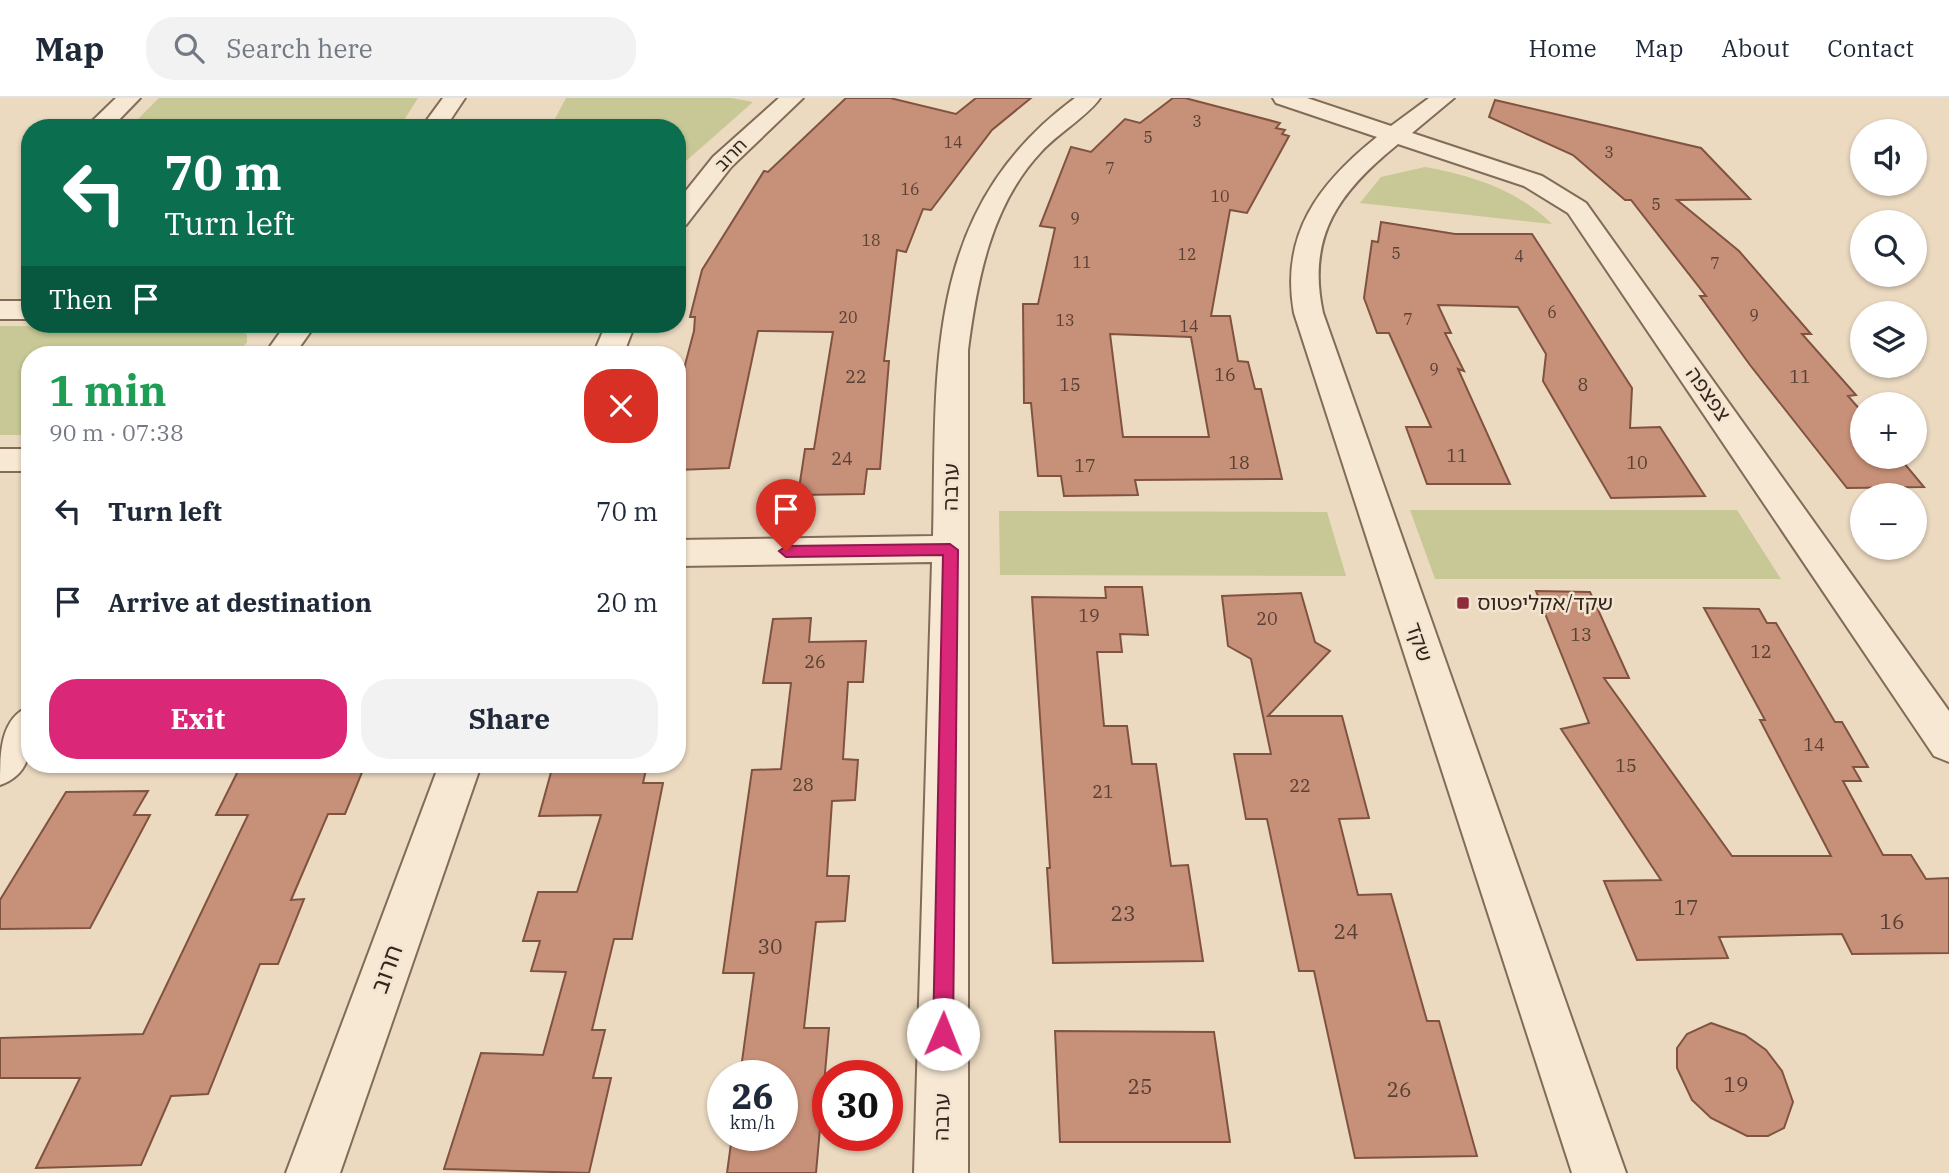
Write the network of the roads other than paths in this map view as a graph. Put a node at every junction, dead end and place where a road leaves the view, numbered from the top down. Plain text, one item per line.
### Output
1 (129, 98) edge
2 (454, 98) edge
3 (792, 98) edge
4 (1089, 98) edge
5 (1284, 98) edge
6 (1443, 98) edge
7 (107, 119) edge
8 (439, 119) edge
9 (1396, 135) junction
10 (686, 208) edge
11 (0, 310) edge
12 (21, 310) edge
13 (0, 460) edge
14 (21, 460) edge
15 (950, 550) junction
16 (686, 553) edge
17 (21, 736) edge
18 (1949, 744) edge
19 (2, 762) edge
20 (457, 773) edge
21 (313, 1173) edge
22 (941, 1173) edge
23 (1599, 1173) edge

1 - 7 street
2 - 8 street
3 - 10 street, חרוב
4 - 15 street, ערבה
5 - 9 street
6 - 9 street, שקד
9 - 18 street, צפצפה
9 - 23 street, שקד
11 - 12 street
13 - 14 street
15 - 16 street
15 - 22 street, ערבה
17 - 19 street
20 - 21 street, חרוב

